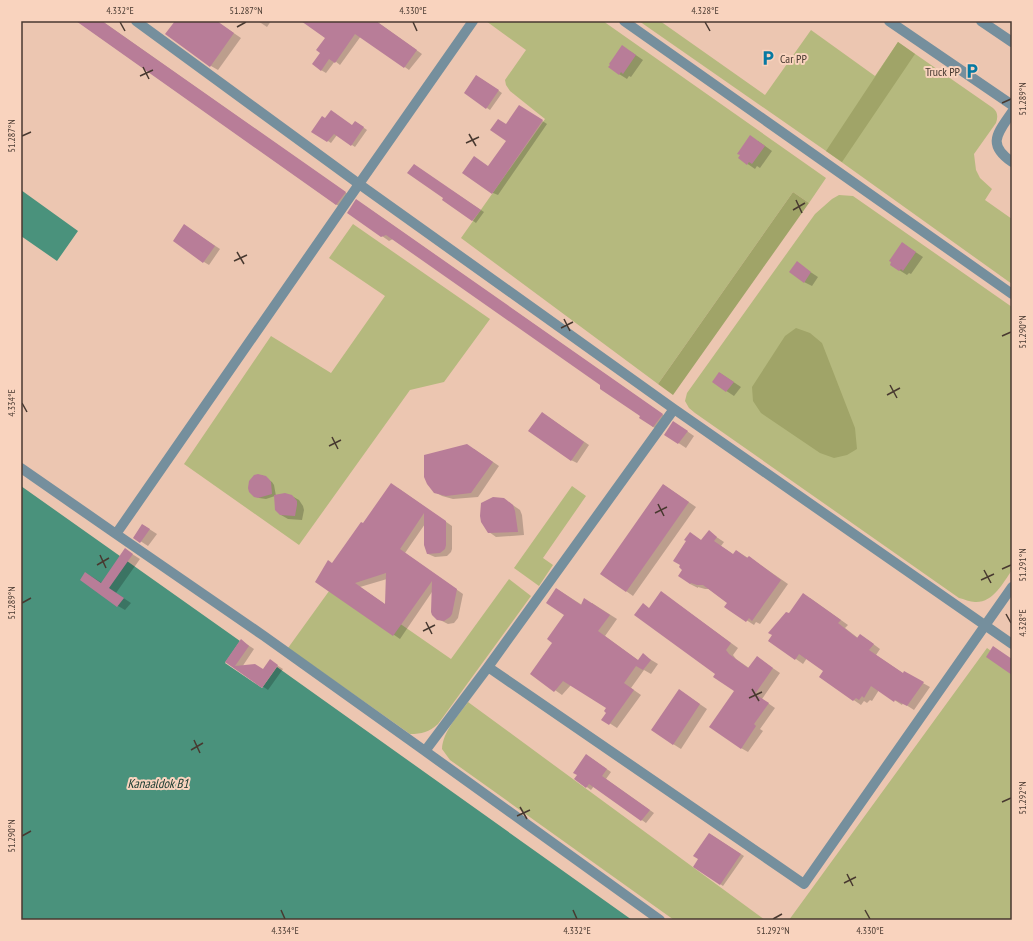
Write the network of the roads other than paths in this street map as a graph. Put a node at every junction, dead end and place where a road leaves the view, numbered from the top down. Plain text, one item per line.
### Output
1 (136, 21) edge
2 (473, 21) edge
3 (624, 21) edge
4 (889, 21) edge
5 (981, 21) edge
6 (1012, 42) edge
7 (1012, 105) edge
8 (1012, 112) edge
9 (1012, 162) edge
10 (359, 184) junction
11 (1012, 294) edge
12 (674, 409) junction
13 (21, 468) edge
14 (116, 534) junction
15 (1012, 587) edge
16 (985, 626) junction
17 (1012, 644) edge
18 (488, 667) junction
19 (425, 751) junction
20 (660, 920) edge

1 - 10 lane
2 - 10 lane
3 - 11 lane
4 - 7 lane
5 - 6 lane
8 - 9 lane
10 - 12 lane
10 - 14 lane
12 - 16 lane
12 - 18 lane
13 - 14 lane
14 - 19 lane
15 - 16 lane
16 - 17 lane
16 - 18 lane
18 - 19 lane
19 - 20 lane

